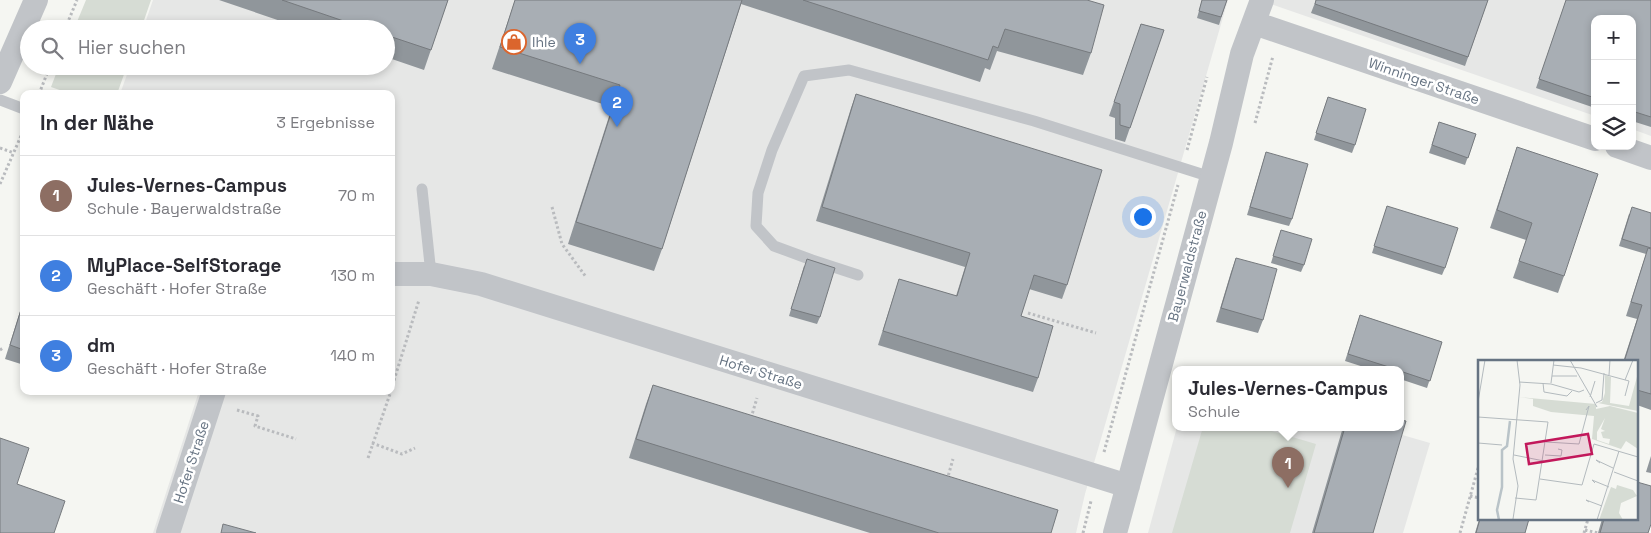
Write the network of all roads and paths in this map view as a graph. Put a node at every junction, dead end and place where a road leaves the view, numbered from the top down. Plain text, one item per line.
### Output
1 (36, 0) edge
2 (77, 0) edge
3 (1262, 0) edge
4 (27, 20) edge
5 (69, 20) edge
6 (1254, 23) junction
7 (20, 36) edge
8 (1209, 69) dead end
9 (46, 75) edge
10 (0, 82) edge
11 (41, 90) edge
12 (0, 100) edge
13 (20, 108) edge
14 (1591, 138) edge
15 (20, 139) edge
16 (0, 148) edge
17 (1628, 150) edge
18 (14, 153) junction
19 (1651, 158) edge
20 (1182, 169) junction
21 (1211, 177) junction
22 (0, 184) edge
23 (422, 189) dead end
24 (552, 207) dead end
25 (395, 274) edge
26 (430, 274) junction
27 (858, 275) dead end
28 (586, 277) dead end
29 (1028, 313) edge
30 (1096, 333) dead end
31 (764, 373) junction
32 (395, 377) edge
33 (213, 395) edge
34 (389, 395) edge
35 (237, 410) dead end
36 (750, 423) edge
37 (961, 434) junction
38 (296, 439) dead end
39 (372, 443) junction
40 (415, 448) dead end
41 (368, 458) dead end
42 (1478, 468) edge
43 (1096, 478) junction
44 (947, 480) edge
45 (1128, 486) junction
46 (1470, 496) junction
47 (1478, 498) edge
48 (1584, 531) edge
49 (168, 533) edge
50 (1083, 533) edge
51 (1115, 533) edge
52 (1460, 533) edge
53 (1598, 533) edge

1 - 4 street
2 - 5 path
3 - 6 street, Bayerwaldstraße
6 - 14 street, Winninger Straße
6 - 21 street, Bayerwaldstraße
7 - 10 street
8 - 20 path
9 - 11 path
12 - 13 lane
15 - 18 path
16 - 18 path
17 - 19 street
18 - 22 path
20 - 21 lane
20 - 27 lane
20 - 43 path
21 - 45 street, Bayerwaldstraße
23 - 26 lane
24 - 28 path
25 - 26 street, Hofer Straße
26 - 31 street, Hofer Straße
26 - 32 path
29 - 30 path
31 - 36 path
31 - 37 street, Hofer Straße
33 - 49 street, Hofer Straße
34 - 39 path
35 - 38 path
37 - 43 street, Hofer Straße
37 - 44 path
39 - 40 path
39 - 41 path
42 - 46 path
43 - 45 street, Hofer Straße
43 - 50 path
45 - 51 street, Bayerwaldstraße
46 - 47 path
46 - 52 path
48 - 53 path

